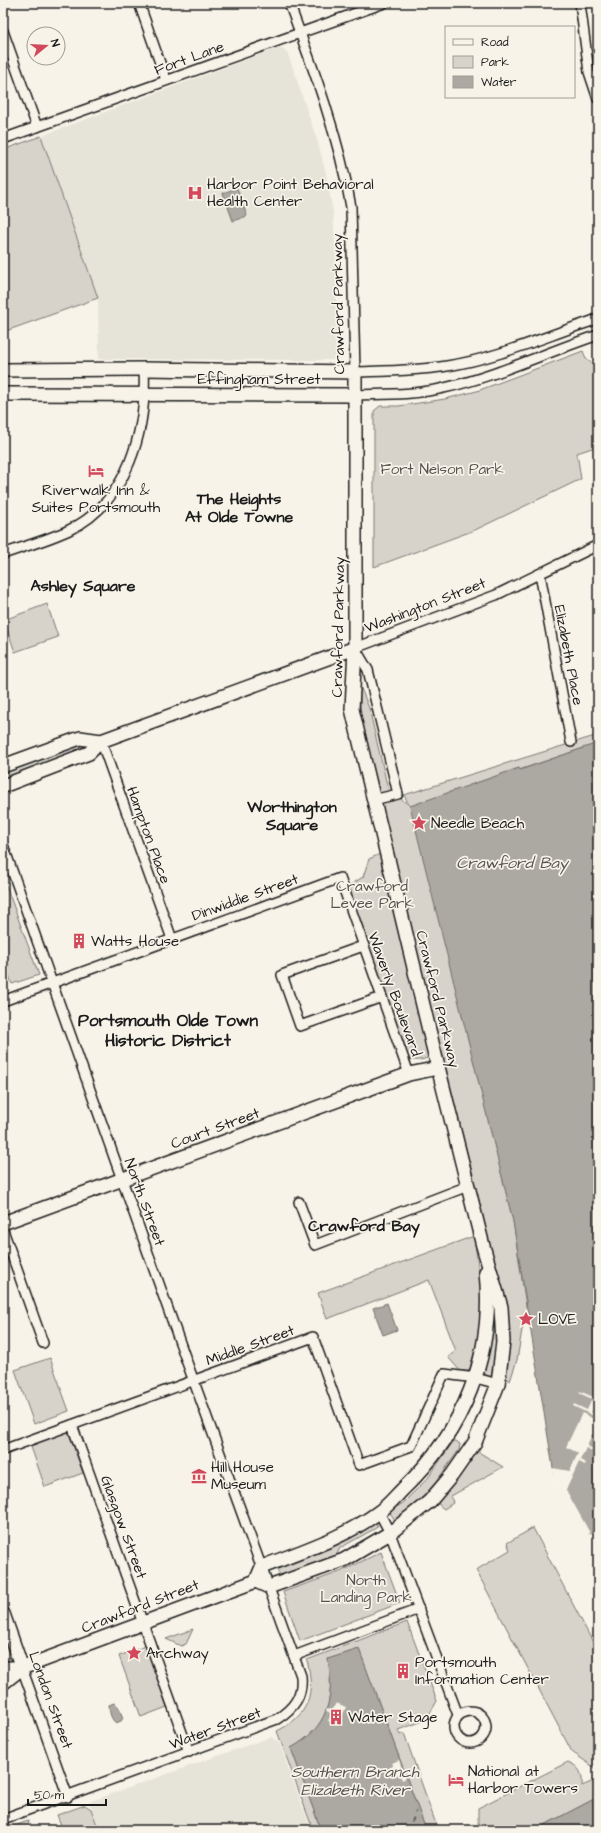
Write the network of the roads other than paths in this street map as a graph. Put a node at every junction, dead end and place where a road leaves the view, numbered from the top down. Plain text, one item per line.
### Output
1 (139, 3) edge
2 (289, 3) edge
3 (384, 3) edge
4 (580, 3) edge
5 (3, 31) edge
6 (300, 33) junction
7 (166, 80) junction
8 (598, 98) edge
9 (37, 127) junction
10 (3, 139) edge
11 (598, 319) edge
12 (598, 335) edge
13 (144, 369) junction
14 (3, 370) edge
15 (355, 372) junction
16 (3, 394) edge
17 (145, 394) junction
18 (355, 395) junction
19 (598, 545) edge
20 (3, 554) edge
21 (540, 574) junction
22 (355, 648) junction
23 (101, 741) junction
24 (571, 742) dead end
25 (3, 766) edge
26 (3, 786) edge
27 (373, 800) junction
28 (3, 845) edge
29 (340, 878) joint
30 (172, 939) junction
31 (363, 946) junction
32 (52, 983) junction
33 (382, 997) junction
34 (3, 1001) edge
35 (438, 1068) junction
36 (409, 1074) junction
37 (122, 1180) junction
38 (468, 1186) junction
39 (299, 1202) dead end
40 (3, 1223) edge
41 (3, 1230) edge
42 (484, 1246) junction
43 (43, 1342) dead end
44 (476, 1378) junction
45 (194, 1380) junction
46 (498, 1384) junction
47 (72, 1425) junction
48 (3, 1450) edge
49 (380, 1512) junction
50 (390, 1533) junction
51 (262, 1568) junction
52 (256, 1581) junction
53 (269, 1588) junction
54 (419, 1610) junction
55 (3, 1614) edge
56 (142, 1622) junction
57 (294, 1656) junction
58 (3, 1668) edge
59 (22, 1668) junction
60 (3, 1683) edge
61 (458, 1716) dead end
62 (189, 1752) junction
63 (68, 1797) junction
64 (3, 1819) edge

1 - 7 street
2 - 6 street, Crawford Parkway
3 - 6 street, Fort Lane
4 - 8 street
5 - 9 street
6 - 7 street, Fort Lane
6 - 15 street, Crawford Parkway
7 - 9 street, Fort Lane
9 - 10 street, Fort Lane
11 - 15 street, Effingham Street
12 - 18 street, Effingham Street
13 - 14 main road, Effingham Street
13 - 15 main road, Effingham Street
13 - 17 street
15 - 18 main road, Crawford Parkway
16 - 17 main road, Effingham Street
17 - 18 main road, Effingham Street
17 - 20 street
18 - 22 main road, Crawford Parkway
19 - 21 street, Washington Street
21 - 22 street, Washington Street
21 - 24 street, Elizabeth Place
22 - 23 main road, Washington Street
22 - 27 main road, Crawford Parkway
22 - 27 street
23 - 25 main road, Washington Street
23 - 26 main road, Washington Street
23 - 30 street, Hampton Place
27 - 35 main road, Crawford Parkway
28 - 32 street, North Street
29 - 30 street, Dinwiddie Street
29 - 31 street, Waverly Boulevard
30 - 32 street, Dinwiddie Street
31 - 33 street, Waverly Boulevard
31 - 33 street
32 - 34 street, Dinwiddie Street
32 - 37 street, North Street
33 - 36 street, Waverly Boulevard
35 - 36 main road, Court Street
35 - 38 main road, Crawford Parkway
36 - 37 main road, Court Street
37 - 40 main road, Court Street
37 - 45 street, North Street
38 - 39 street
38 - 42 main road, Crawford Parkway
41 - 43 street
42 - 44 main road, Crawford Parkway
42 - 46 main road, Crawford Parkway
44 - 45 street, Middle Street
44 - 46 street, Middle Street
44 - 49 main road, Crawford Parkway
45 - 47 street, Middle Street
45 - 51 street, North Street
46 - 50 main road, Crawford Parkway
47 - 48 street, Middle Street
47 - 56 street, Glasgow Street
49 - 50 street
49 - 51 main road, Crawford Parkway
50 - 53 main road, Crawford Parkway
50 - 54 street
51 - 52 main road
51 - 53 street, Water Street
52 - 53 main road
52 - 56 main road, Crawford Street
53 - 57 street, Water Street
54 - 57 street
54 - 61 street
55 - 59 main road, London Street
56 - 59 main road, Crawford Street
56 - 62 street, Glasgow Street
57 - 62 street, Water Street
58 - 59 main road, Crawford Street
59 - 60 main road, Crawford Street
59 - 63 street, London Street
62 - 63 street, Water Street
63 - 64 street, Water Street

